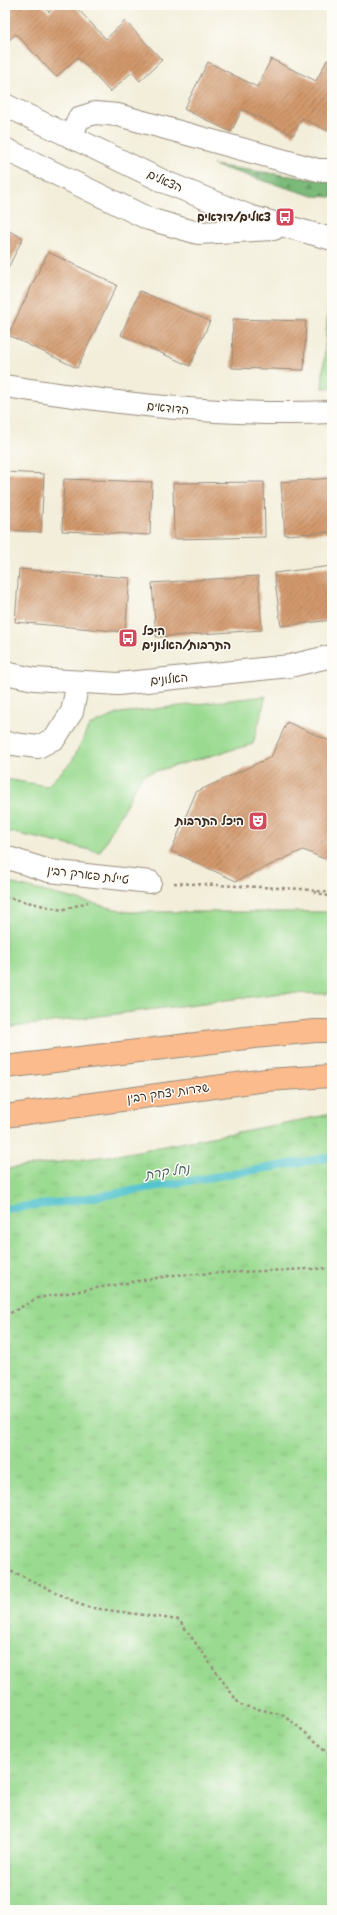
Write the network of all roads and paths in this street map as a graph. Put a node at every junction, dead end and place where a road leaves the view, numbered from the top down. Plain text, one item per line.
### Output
1 (5, 104) edge
2 (71, 137) junction
3 (5, 149) edge
4 (332, 170) edge
5 (291, 228) junction
6 (332, 238) edge
7 (5, 386) edge
8 (332, 412) edge
9 (332, 656) edge
10 (5, 673) edge
11 (78, 682) junction
12 (5, 743) edge
13 (5, 857) edge
14 (150, 882) dead end
15 (302, 890) dead end
16 (332, 897) edge
17 (332, 1031) edge
18 (5, 1067) edge
19 (332, 1076) edge
20 (5, 1116) edge
21 (332, 1268) edge
22 (5, 1316) edge
23 (5, 1573) edge
24 (332, 1755) edge

1 - 2 street, הצאלים
2 - 4 street
2 - 5 street, הצאלים
3 - 5 street
5 - 6 street, הצאלים
7 - 8 street, הדודאים
9 - 11 street, האלונים
10 - 11 street, האלונים
11 - 12 street
13 - 14 street, טיילת פארק רבין
15 - 16 path
17 - 18 main road
19 - 20 main road, שדרות יצחק רבין
21 - 22 path
23 - 24 path

